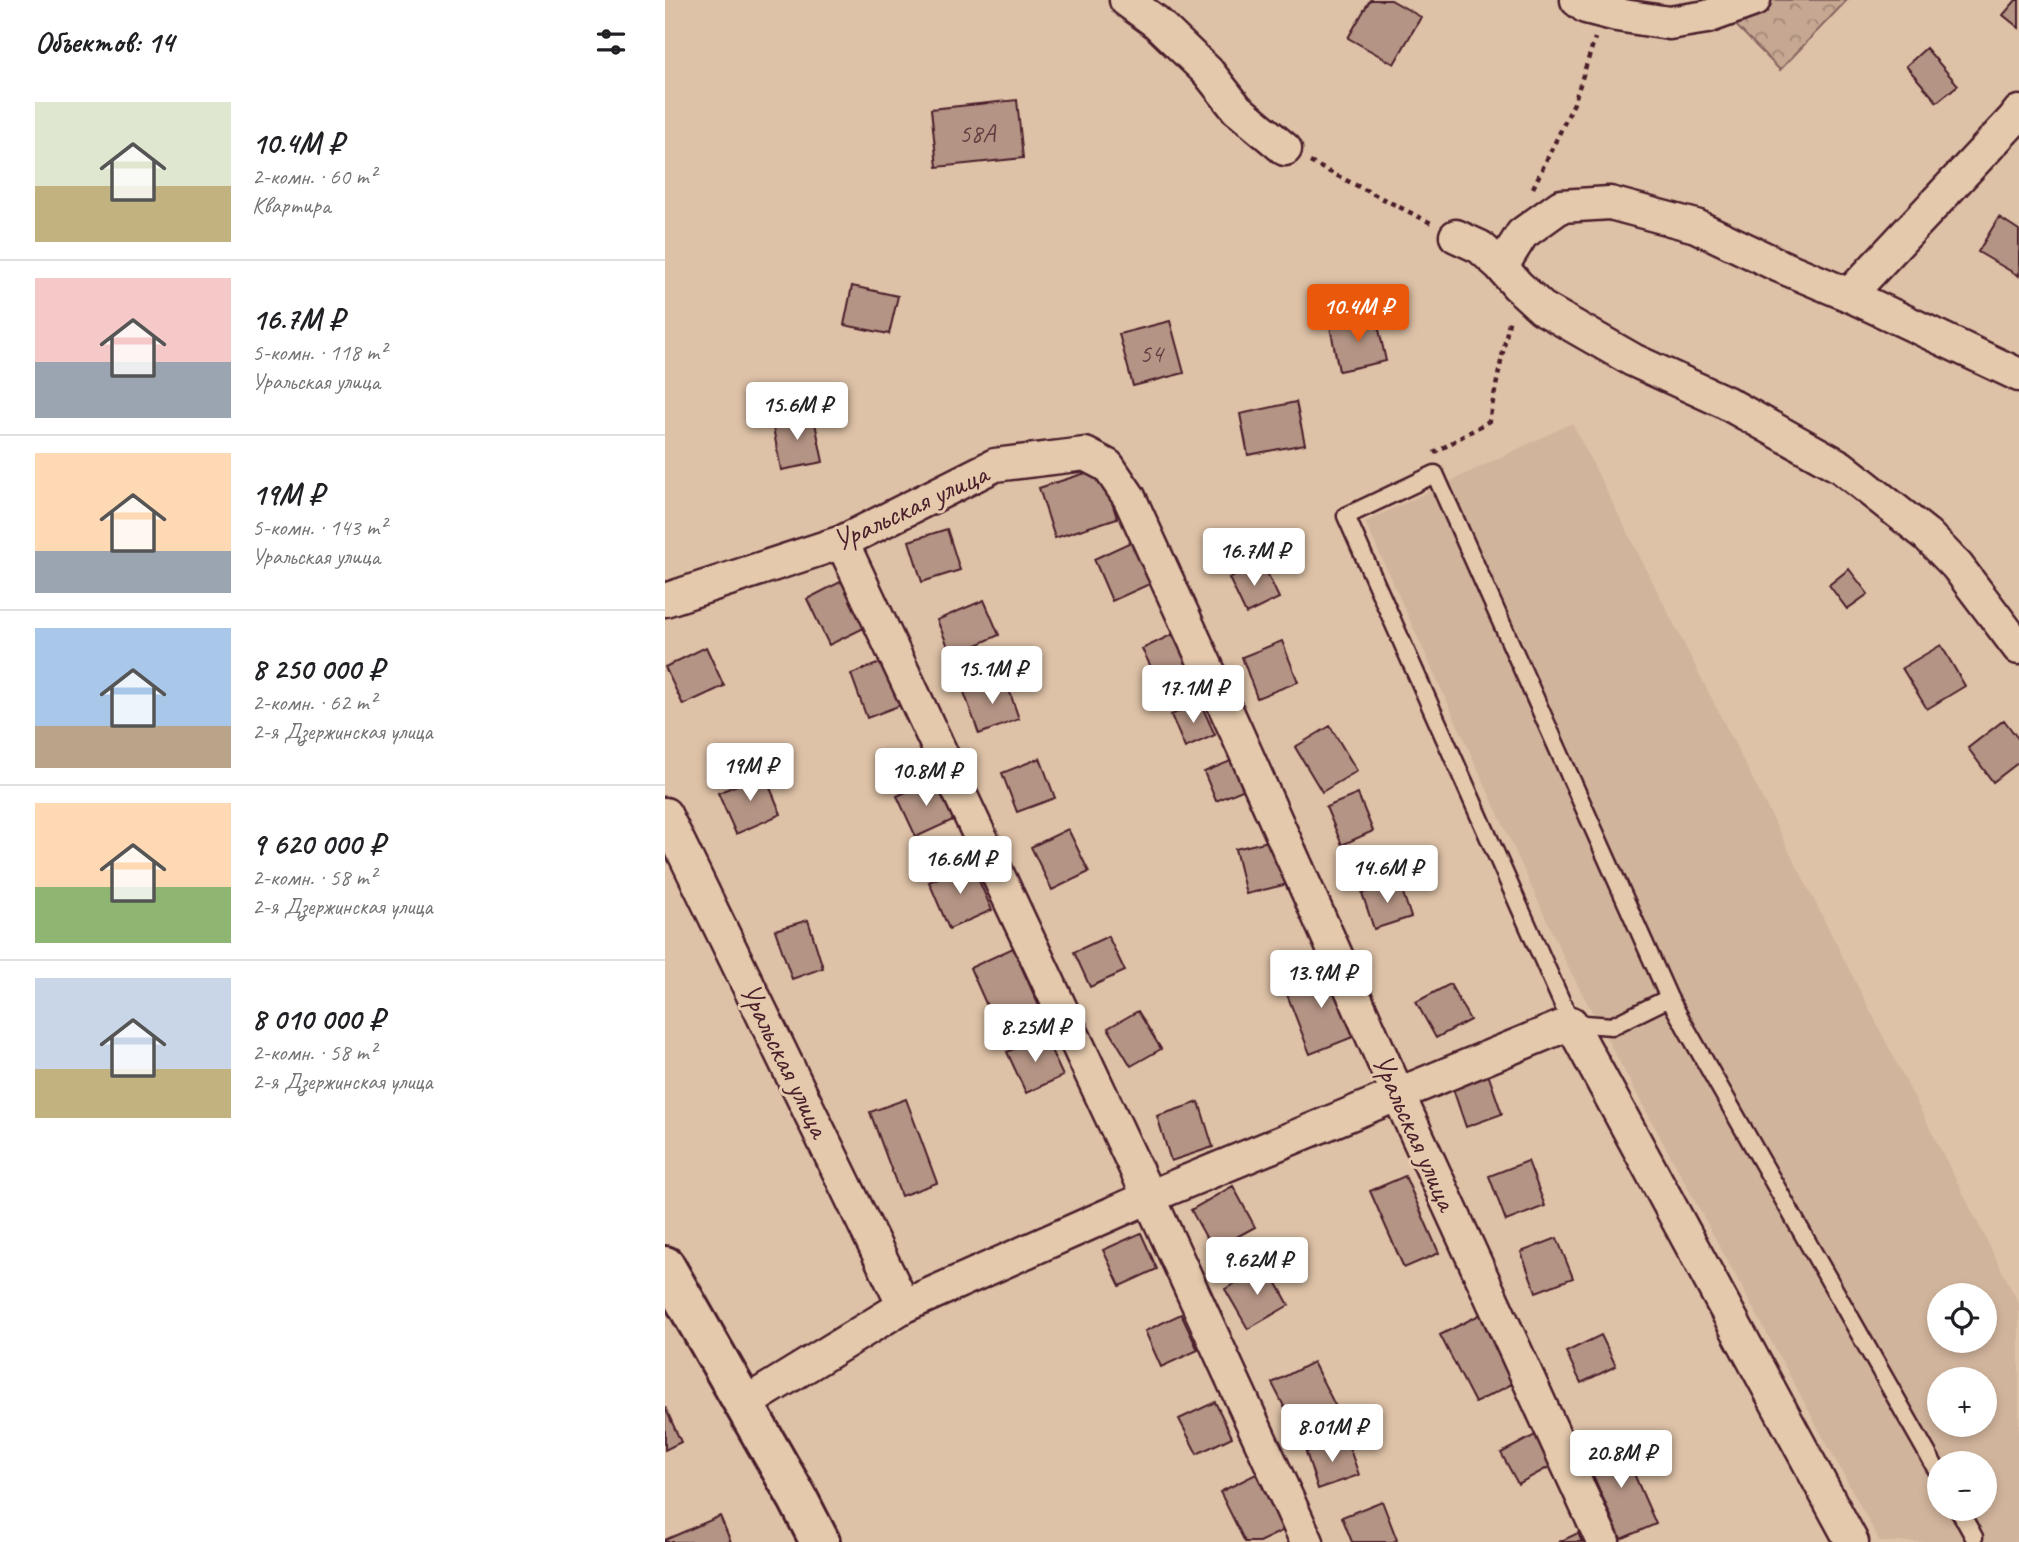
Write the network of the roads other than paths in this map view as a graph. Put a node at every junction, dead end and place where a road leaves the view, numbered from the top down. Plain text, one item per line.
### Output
1 (1126, 0) edge
2 (1754, 0) edge
3 (1590, 6) edge
4 (2019, 112) edge
5 (1285, 149) road end
6 (1456, 236) road end
7 (1508, 275) junction
8 (1849, 295) junction
9 (2019, 375) edge
10 (842, 541) junction
11 (665, 600) edge
12 (2019, 648) edge
13 (665, 814) edge
14 (1669, 998) junction
15 (1571, 1023) junction
16 (1398, 1094) junction
17 (1149, 1197) junction
18 (665, 1266) edge
19 (904, 1306) junction
20 (744, 1404) junction
21 (1927, 1453) edge
22 (1965, 1521) edge
23 (1974, 1536) dead end
24 (820, 1542) edge
25 (1307, 1542) edge
26 (1603, 1542) edge
27 (1852, 1542) edge

1 - 5 street
2 - 3 street
4 - 8 street
6 - 7 street
7 - 8 street
7 - 12 street
8 - 9 street
10 - 11 street, Уральская улица
10 - 16 street, Уральская улица
10 - 17 street
13 - 19 street, Уральская улица
14 - 15 lane
14 - 15 lane
14 - 21 lane
15 - 16 street
15 - 27 street
16 - 17 street
16 - 26 street, Уральская улица
17 - 19 street
17 - 25 street
18 - 20 street
19 - 20 street
20 - 24 street
22 - 23 lane

